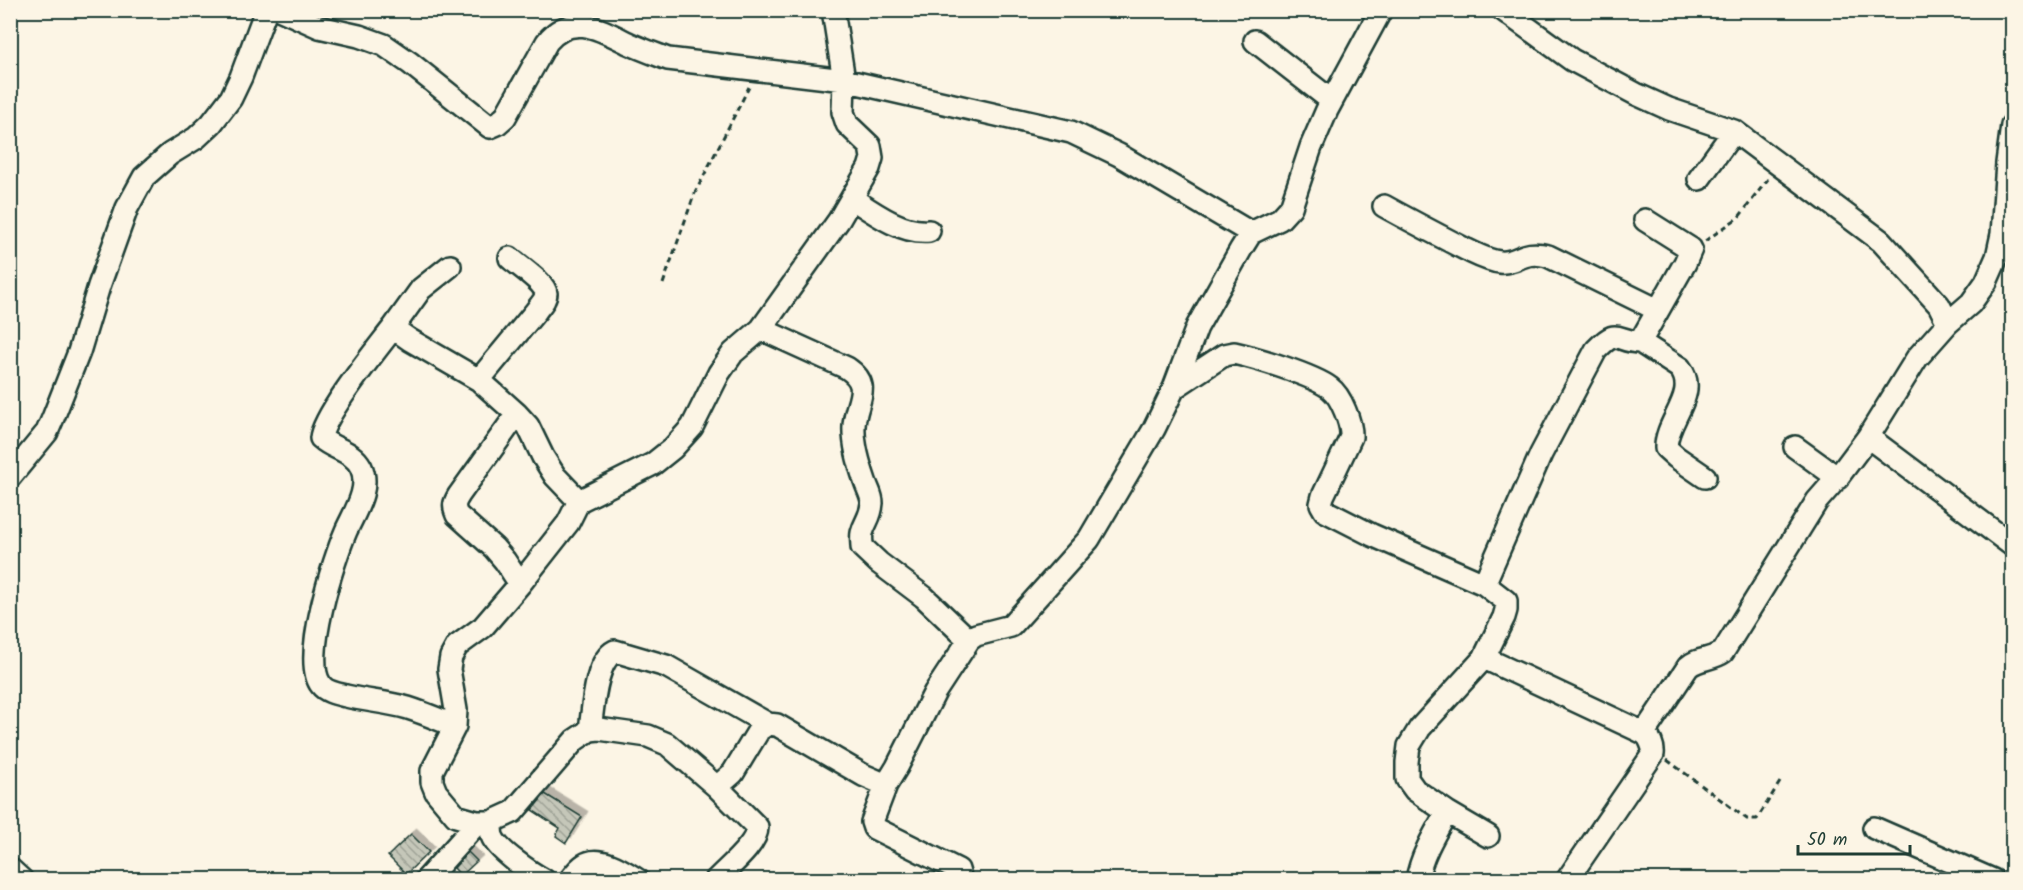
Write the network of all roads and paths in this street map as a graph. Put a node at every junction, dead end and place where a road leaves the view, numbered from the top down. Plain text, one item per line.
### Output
1 (266, 10) edge
2 (281, 10) edge
3 (833, 10) edge
4 (1381, 10) edge
5 (1503, 10) edge
6 (1255, 41) dead end
7 (758, 69) junction
8 (844, 80) junction
9 (1332, 101) junction
10 (2013, 125) edge
11 (1734, 131) junction
12 (1779, 164) junction
13 (1699, 179) dead end
14 (853, 199) junction
15 (1384, 206) dead end
16 (1645, 220) dead end
17 (929, 231) dead end
18 (1251, 233) junction
19 (1691, 249) junction
20 (510, 258) dead end
21 (450, 266) dead end
22 (663, 284) dead end
23 (1658, 310) junction
24 (1948, 323) junction
25 (393, 328) junction
26 (761, 329) junction
27 (1640, 342) junction
28 (479, 380) junction
29 (1174, 388) junction
30 (517, 414) junction
31 (1868, 437) junction
32 (1794, 447) dead end
33 (10, 477) edge
34 (1705, 477) dead end
35 (1838, 478) junction
36 (579, 501) junction
37 (2013, 545) edge
38 (520, 584) junction
39 (1484, 584) junction
40 (969, 640) junction
41 (1484, 658) junction
42 (768, 723) junction
43 (455, 726) junction
44 (590, 730) junction
45 (1649, 742) junction
46 (1780, 782) dead end
47 (886, 784) junction
48 (717, 787) junction
49 (1447, 812) junction
50 (484, 822) junction
51 (1874, 828) dead end
52 (1488, 836) dead end
53 (10, 869) edge
54 (22, 879) edge
55 (426, 879) edge
56 (544, 879) edge
57 (570, 879) edge
58 (638, 879) edge
59 (716, 879) edge
60 (961, 879) edge
61 (1417, 879) edge
62 (1567, 879) edge
63 (1994, 879) edge

1 - 33 street
2 - 7 street
3 - 8 street
4 - 9 street
5 - 11 street
6 - 9 street
7 - 8 street
7 - 22 path
8 - 14 street
8 - 18 street
9 - 18 street
10 - 24 street
11 - 12 street
11 - 13 street
12 - 19 path
12 - 24 street
14 - 17 street
14 - 26 street
15 - 23 street
16 - 19 street
18 - 29 street
19 - 23 street
20 - 28 street
21 - 25 street
23 - 27 street
24 - 31 street
25 - 28 street
25 - 43 street
26 - 36 street
26 - 40 street
27 - 34 street
27 - 39 street
28 - 30 street
29 - 39 street
29 - 40 street
30 - 36 street
30 - 38 street
31 - 35 street
31 - 37 street
32 - 35 street
35 - 45 street
36 - 38 street
38 - 43 street
39 - 41 street
40 - 47 street
41 - 45 street
41 - 49 street
42 - 44 street
42 - 47 street
42 - 48 street
43 - 50 street
44 - 48 street
44 - 50 street
45 - 46 path
45 - 62 street
47 - 60 street
48 - 59 street
49 - 52 street
49 - 61 street
50 - 55 street
50 - 56 street
51 - 63 street
53 - 54 street
57 - 58 street

